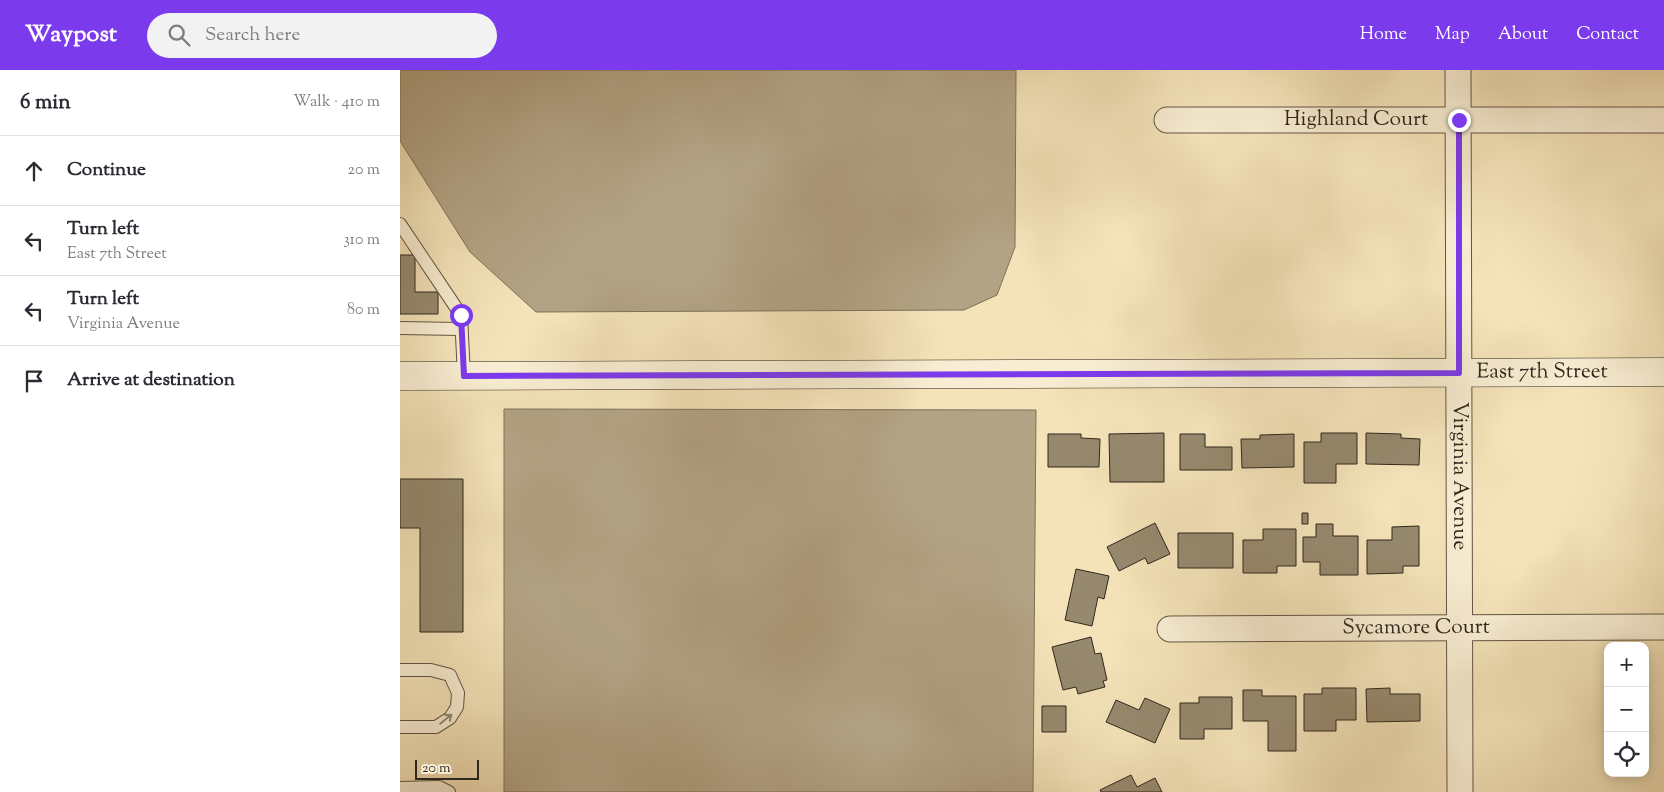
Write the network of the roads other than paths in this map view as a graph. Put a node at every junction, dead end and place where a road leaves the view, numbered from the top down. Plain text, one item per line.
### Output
1 (1458, 70) edge
2 (1167, 120) dead end
3 (1459, 120) junction
4 (1664, 120) edge
5 (400, 224) edge
6 (400, 328) edge
7 (461, 329) junction
8 (1664, 372) edge
9 (1459, 373) junction
10 (400, 376) edge
11 (464, 376) junction
12 (1460, 628) junction
13 (1664, 628) edge
14 (1170, 629) dead end
15 (400, 670) edge
16 (400, 727) edge
17 (400, 788) edge
18 (449, 792) edge
19 (1460, 792) edge

1 - 3 street, Virginia Avenue
2 - 3 street, Highland Court
3 - 4 street, Highland Court
3 - 9 street, Virginia Avenue
5 - 7 lane
6 - 7 lane
7 - 11 lane
8 - 9 street, East 7th Street
9 - 11 street, East 7th Street
9 - 12 street, Virginia Avenue
10 - 11 street, East 7th Street
12 - 13 street, Sycamore Court
12 - 14 street, Sycamore Court
12 - 19 street, Virginia Avenue
16 -> 15 lane
17 - 18 lane

